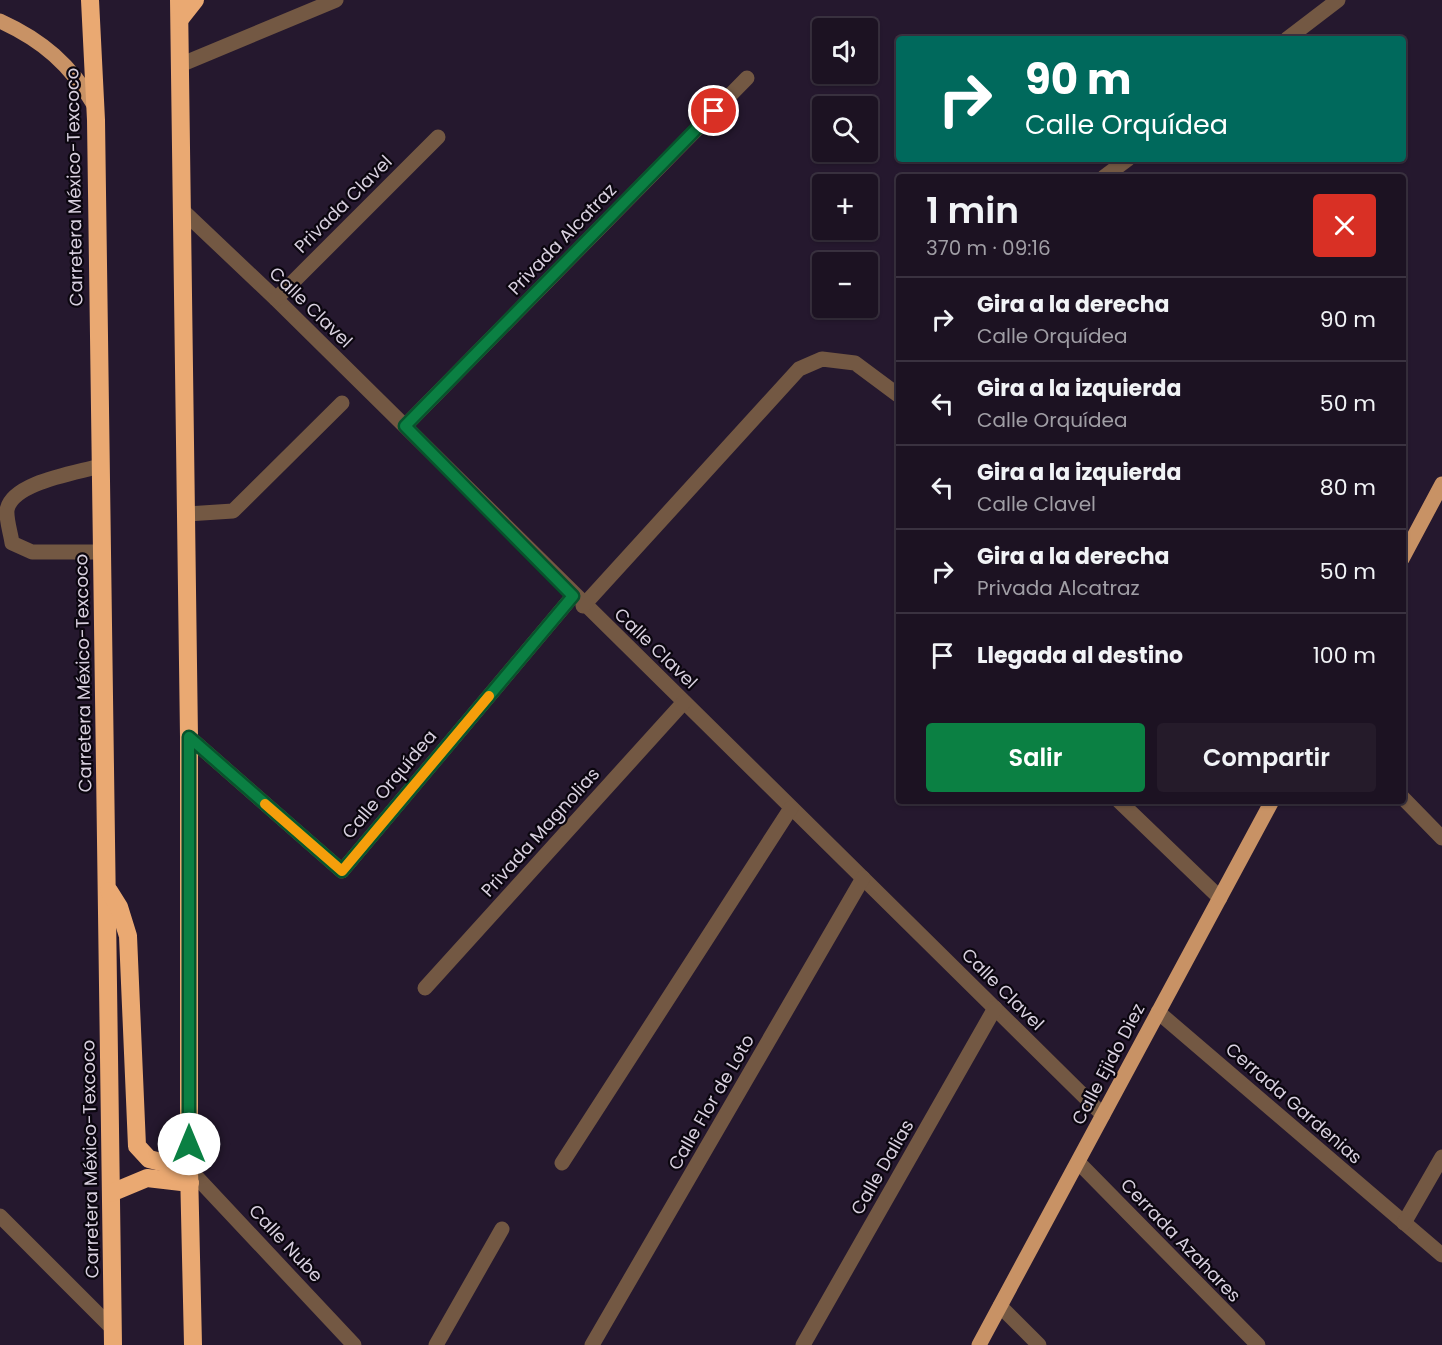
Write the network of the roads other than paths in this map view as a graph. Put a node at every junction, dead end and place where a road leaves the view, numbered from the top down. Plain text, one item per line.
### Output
1 (90, 0) edge
2 (179, 0) edge
3 (195, 0) edge
4 (336, 0) edge
5 (1338, 0) edge
6 (180, 19) junction
7 (0, 21) edge
8 (1291, 36) edge
9 (180, 65) junction
10 (747, 78) dead end
11 (94, 105) junction
12 (438, 136) dead end
13 (1124, 162) edge
14 (1108, 174) edge
15 (182, 210) junction
16 (276, 300) junction
17 (896, 394) edge
18 (342, 403) dead end
19 (405, 426) junction
20 (100, 466) junction
21 (1442, 484) edge
22 (187, 514) junction
23 (1406, 547) edge
24 (102, 552) junction
25 (578, 601) junction
26 (684, 702) junction
27 (189, 737) junction
28 (1406, 801) edge
29 (1122, 804) edge
30 (1270, 804) edge
31 (791, 808) junction
32 (1442, 838) edge
33 (863, 878) junction
34 (108, 890) junction
35 (1220, 898) junction
36 (425, 988) dead end
37 (995, 1008) junction
38 (1158, 1012) junction
39 (1102, 1115) junction
40 (1442, 1157) edge
41 (1078, 1162) junction
42 (561, 1163) dead end
43 (190, 1176) junction
44 (111, 1193) junction
45 (0, 1216) edge
46 (1404, 1223) junction
47 (502, 1229) dead end
48 (1442, 1255) edge
49 (1000, 1306) junction
50 (113, 1337) edge
51 (193, 1345) edge
52 (354, 1345) edge
53 (436, 1345) edge
54 (592, 1345) edge
55 (803, 1345) edge
56 (979, 1345) edge
57 (1039, 1345) edge
58 (1258, 1345) edge

1 - 11 highway, Carretera México-Texcoco
2 - 6 highway
3 - 6 highway
4 - 9 street
5 - 8 street
6 - 9 highway
7 - 11 main road
9 - 15 highway
10 - 19 street, Privada Alcatraz
11 - 20 highway, Carretera México-Texcoco
12 - 16 street, Privada Clavel
13 - 14 street
15 - 16 street, Calle Clavel
15 - 22 highway
16 - 19 street, Calle Clavel
17 - 25 street
18 - 22 street
19 - 25 street, Calle Clavel
20 - 24 highway, Carretera México-Texcoco
20 - 24 street
21 - 23 main road
22 - 27 highway
24 - 34 highway, Carretera México-Texcoco
25 - 26 street, Calle Clavel
25 - 27 street, Calle Orquídea
26 - 31 street, Calle Clavel
26 - 36 street, Privada Magnolias
27 - 43 highway
28 - 32 street
29 - 35 street
30 - 35 main road, Calle Ejido Diez
31 - 33 street, Calle Clavel
31 - 42 street
33 - 37 street, Calle Clavel
33 - 54 street, Calle Flor de Loto
34 - 43 highway
34 - 44 highway, Carretera México-Texcoco
35 - 38 main road, Calle Ejido Diez
37 - 39 street, Calle Clavel
37 - 55 street, Calle Dalias
38 - 39 main road, Calle Ejido Diez
38 - 46 street, Cerrada Gardenias
39 - 41 main road, Calle Ejido Diez
40 - 46 street
41 - 49 main road, Calle Ejido Diez
41 - 58 street, Cerrada Azahares
43 - 44 highway
43 - 51 highway
43 - 52 street, Calle Nube
44 - 50 highway, Carretera México-Texcoco
45 - 50 street
46 - 48 street, Cerrada Gardenias
47 - 53 street
49 - 56 main road, Calle Ejido Diez
49 - 57 street

